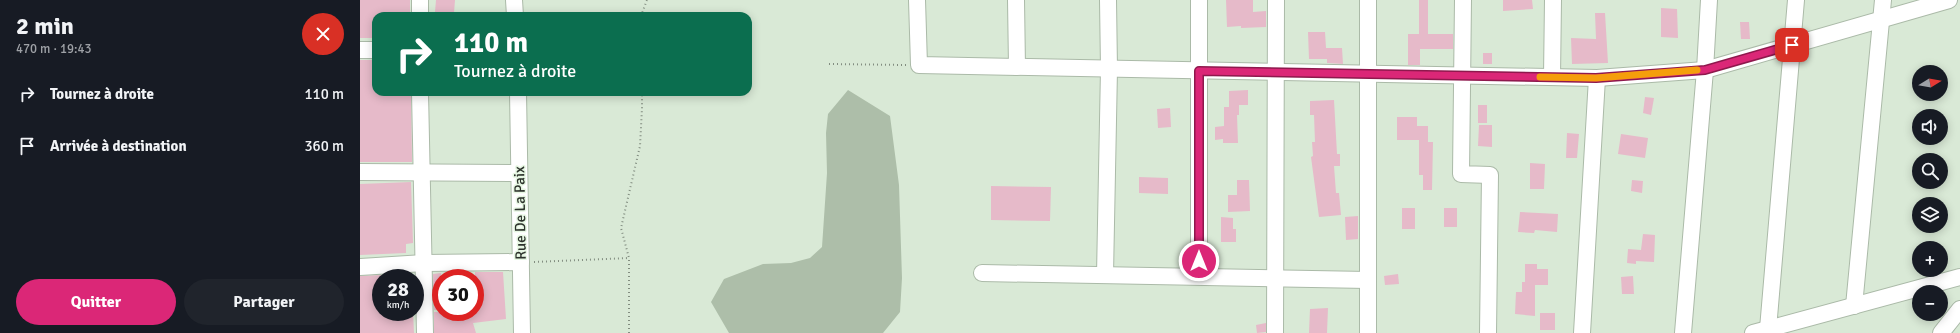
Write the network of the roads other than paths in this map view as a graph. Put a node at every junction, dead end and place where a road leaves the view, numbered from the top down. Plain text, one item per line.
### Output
1 (420, 0) edge
2 (514, 0) edge
3 (917, 0) edge
4 (1016, 0) edge
5 (1108, 0) edge
6 (1199, 0) edge
7 (1276, 0) edge
8 (1368, 0) edge
9 (1463, 0) edge
10 (1553, 0) edge
11 (1709, 0) edge
12 (1796, 0) edge
13 (1883, 0) edge
14 (1949, 0) edge
15 (420, 12) edge
16 (515, 12) edge
17 (1881, 19) junction
18 (1792, 45) junction
19 (360, 50) edge
20 (372, 50) edge
21 (1018, 67) junction
22 (1109, 69) junction
23 (1705, 70) junction
24 (1199, 71) junction
25 (1276, 72) junction
26 (1368, 74) junction
27 (1462, 75) junction
28 (1552, 77) junction
29 (1596, 78) junction
30 (420, 96) edge
31 (518, 96) edge
32 (360, 172) edge
33 (422, 173) junction
34 (519, 173) junction
35 (521, 262) junction
36 (424, 263) junction
37 (360, 267) edge
38 (982, 272) dead end
39 (1105, 275) junction
40 (1199, 276) junction
41 (1960, 276) edge
42 (1274, 278) junction
43 (1368, 280) junction
44 (1854, 306) junction
45 (1960, 309) edge
46 (1760, 331) edge
47 (426, 333) edge
48 (522, 333) edge
49 (1275, 333) edge
50 (1368, 333) edge
51 (1488, 333) edge
52 (1582, 333) edge
53 (1683, 333) edge
54 (1941, 333) edge

1 - 15 street
2 - 16 street
3 - 21 street
4 - 21 street
5 - 22 street
6 - 24 street
7 - 25 street
8 - 26 street
9 - 27 street
10 - 28 street
11 - 23 street
12 - 18 street
13 - 17 street
14 - 17 street
17 - 18 street
17 - 44 street
18 - 23 street
18 - 46 street
19 - 20 street
21 - 22 street
22 - 24 street
22 - 39 street
23 - 29 street
23 - 53 street
24 - 25 street
24 - 40 street
25 - 26 street
25 - 42 street
26 - 27 street
26 - 43 street
27 - 28 street
27 - 51 street
28 - 29 street
29 - 52 street
30 - 33 street
31 - 34 street, Rue De La Paix
32 - 33 street
33 - 34 street
33 - 36 street
34 - 35 street, Rue De La Paix
35 - 36 street
35 - 48 street, Rue De La Paix
36 - 37 street
36 - 47 street
38 - 39 street
39 - 40 street
40 - 42 street
41 - 44 street
42 - 43 street
42 - 49 street
43 - 50 street
44 - 46 street
45 - 54 street

